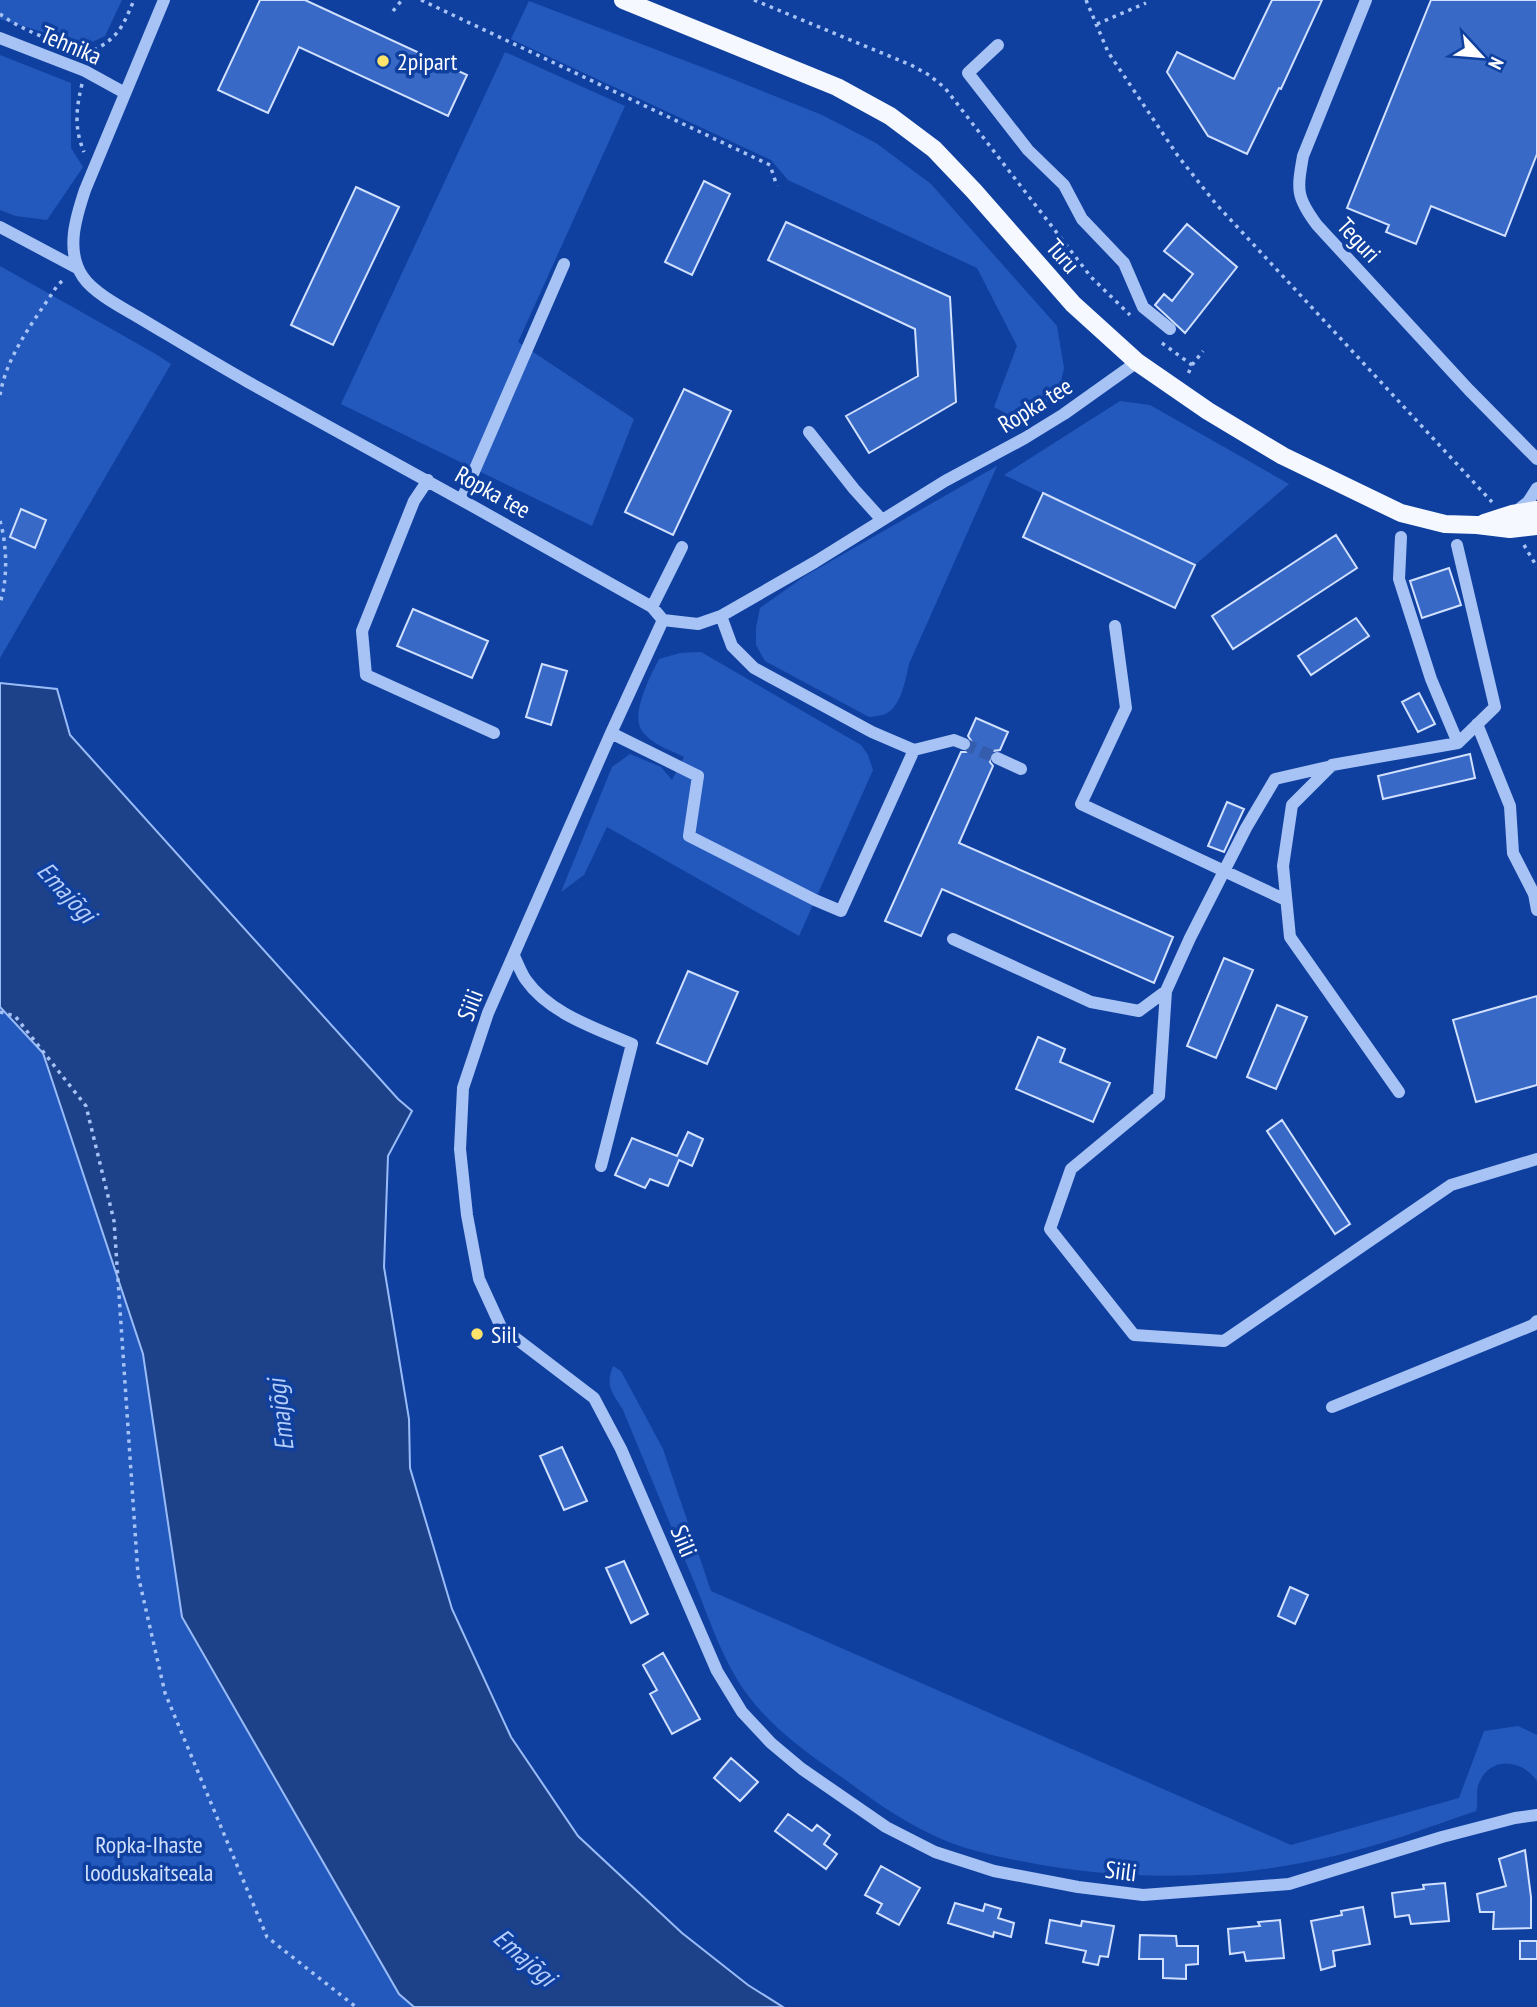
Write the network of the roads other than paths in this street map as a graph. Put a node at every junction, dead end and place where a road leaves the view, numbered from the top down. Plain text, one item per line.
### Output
1 (164, 0) edge
2 (623, 0) edge
3 (1366, 0) edge
4 (0, 38) edge
5 (998, 45) dead end
6 (125, 93) junction
7 (0, 226) edge
8 (564, 264) dead end
9 (77, 268) junction
10 (1170, 329) dead end
11 (1137, 362) junction
12 (809, 432) dead end
13 (1537, 459) edge
14 (428, 480) junction
15 (1537, 488) edge
16 (462, 499) junction
17 (1537, 510) edge
18 (1512, 514) junction
19 (882, 520) junction
20 (1477, 525) junction
21 (1537, 526) edge
22 (1401, 537) dead end
23 (1457, 545) dead end
24 (682, 547) dead end
25 (652, 607) junction
26 (722, 617) junction
27 (663, 620) junction
28 (1115, 626) dead end
29 (1477, 724) junction
30 (494, 733) dead end
31 (611, 733) junction
32 (1458, 743) junction
33 (964, 744) tunnel mouth
34 (914, 750) junction
35 (997, 758) tunnel mouth
36 (1332, 765) junction
37 (1021, 769) dead end
38 (1224, 871) junction
39 (1286, 900) junction
40 (1537, 910) edge
41 (953, 939) dead end
42 (514, 956) junction
43 (1166, 991) junction
44 (1399, 1092) dead end
45 (1537, 1159) edge
46 (601, 1166) dead end
47 (1537, 1321) edge
48 (1332, 1407) dead end
49 (1537, 1815) edge

1 - 6 street
2 - 11 main road, Turu
3 - 13 street, Teguri
4 - 6 street, Tehnika
5 - 10 street
6 - 9 street
7 - 9 street, Ropka tee
8 - 16 street
9 - 14 street, Ropka tee
11 - 19 street, Ropka tee
11 - 20 main road, Turu
12 - 19 street
14 - 16 street, Ropka tee
14 - 30 street
15 - 18 street
16 - 25 street, Ropka tee
17 - 18 main road, Turu
18 - 20 main road, Turu
19 - 26 street, Ropka tee
20 - 21 main road, Turu
22 - 32 street
23 - 29 street
24 - 25 street
25 - 27 street, Ropka tee
26 - 27 street, Ropka tee
26 - 34 street
27 - 31 street, Siili
28 - 38 street
29 - 32 street
29 - 40 street
31 - 34 street
31 - 42 street, Siili
32 - 36 street
33 - 34 street
35 - 37 street
36 - 38 street
36 - 39 street
38 - 39 street
38 - 43 street
39 - 44 street
41 - 43 street
42 - 46 street
42 - 49 street, Siili
43 - 45 street
47 - 48 street

